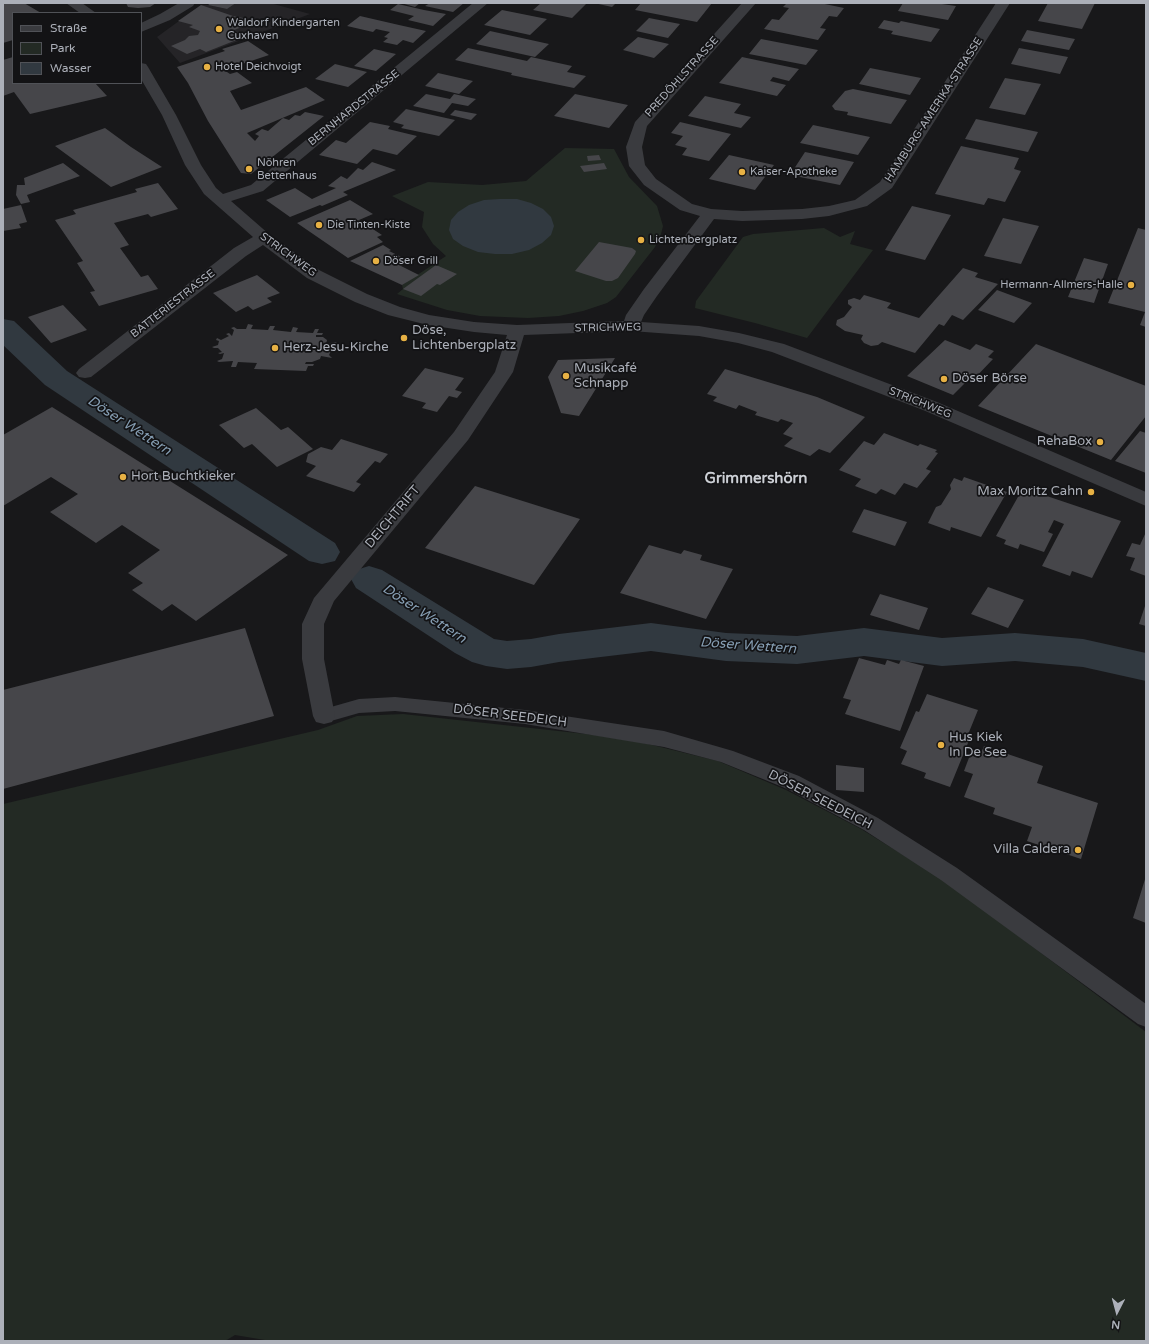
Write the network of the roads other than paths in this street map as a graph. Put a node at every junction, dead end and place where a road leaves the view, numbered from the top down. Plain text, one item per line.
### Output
1 (73, 3) edge
2 (188, 3) edge
3 (481, 3) edge
4 (749, 3) edge
5 (1003, 3) edge
6 (87, 12) edge
7 (142, 28) edge
8 (143, 71) edge
9 (220, 200) junction
10 (710, 214) junction
11 (264, 238) junction
12 (631, 326) junction
13 (517, 330) junction
14 (85, 373) dead end
15 (1146, 500) edge
16 (324, 716) joint
17 (1146, 1017) edge

1 - 6 street
2 - 7 street
3 - 9 street, BERNHARDSTRASSE
4 - 10 street, PREDÖHLSTRASSE
5 - 10 street, HAMBURG-AMERIKA-STRASSE
8 - 9 street, STRICHWEG
9 - 11 street, STRICHWEG
10 - 12 street
11 - 13 street, STRICHWEG
11 - 14 street, BATTERIESTRASSE
12 - 13 street, STRICHWEG
12 - 15 street, STRICHWEG
13 - 16 street, DEICHTRIFT
16 - 17 lane, DÖSER SEEDEICH

